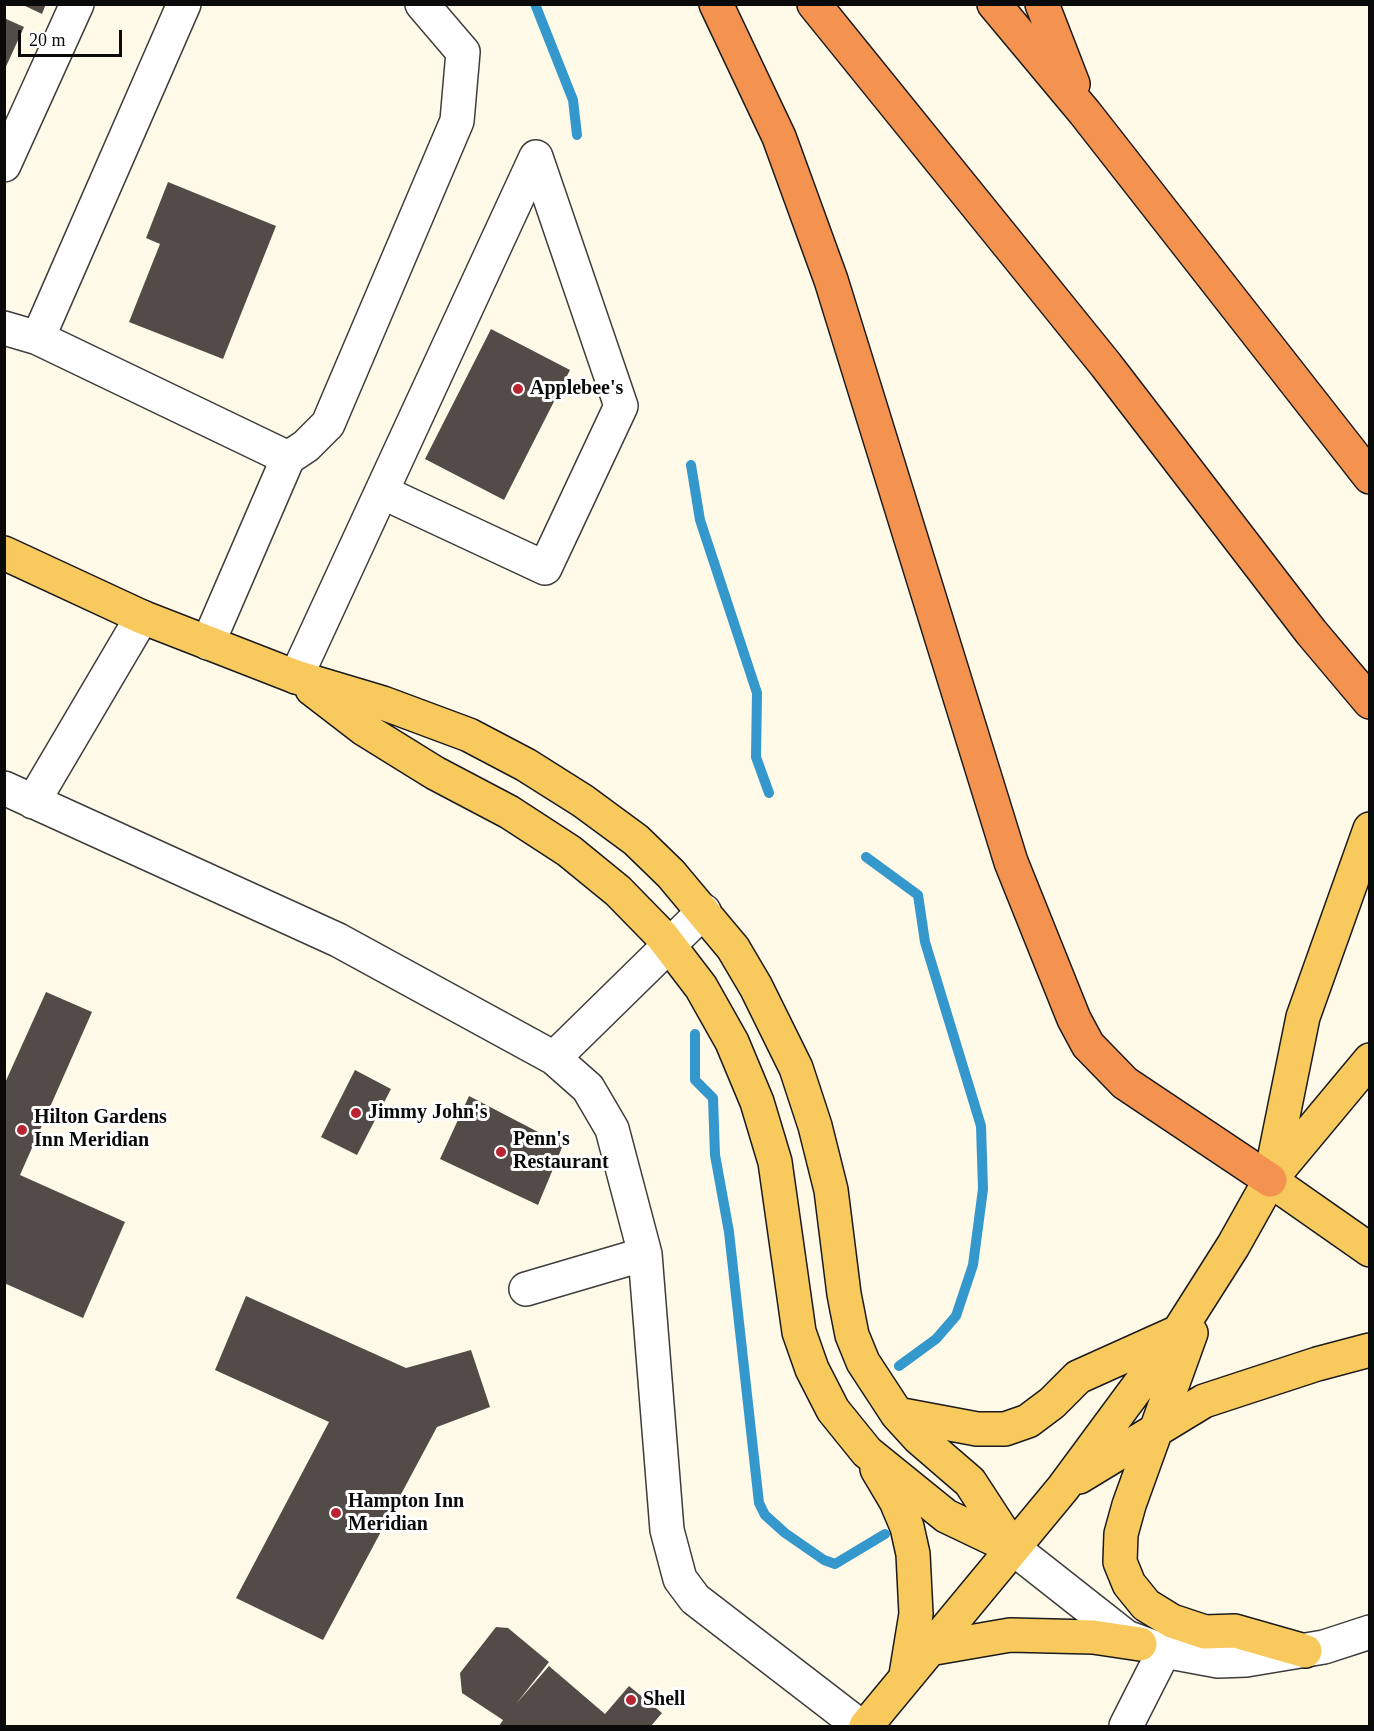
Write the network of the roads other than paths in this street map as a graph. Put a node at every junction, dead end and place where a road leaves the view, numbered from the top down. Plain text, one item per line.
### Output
1 (77, 4) edge
2 (184, 4) edge
3 (422, 4) edge
4 (716, 4) edge
5 (814, 4) edge
6 (994, 4) edge
7 (1042, 4) edge
8 (1085, 113) junction
9 (4, 165) edge
10 (4, 328) edge
11 (38, 338) junction
12 (288, 458) junction
13 (1370, 477) edge
14 (382, 492) junction
15 (4, 554) edge
16 (142, 616) junction
17 (208, 642) junction
18 (296, 677) junction
19 (1370, 702) edge
20 (19, 795) edge
21 (1370, 829) edge
22 (704, 911) junction
23 (669, 945) junction
24 (554, 1058) junction
25 (1370, 1060) edge
26 (1270, 1180) junction
27 (1370, 1250) edge
28 (645, 1254) junction
29 (526, 1289) dead end
30 (1206, 1290) junction
31 (1179, 1331) junction
32 (1370, 1350) edge
33 (897, 1414) junction
34 (1156, 1428) junction
35 (867, 1452) junction
36 (1063, 1488) junction
37 (1013, 1548) junction
38 (1370, 1632) edge
39 (1152, 1648) junction
40 (929, 1649) junction
41 (1305, 1651) junction
42 (906, 1677) junction
43 (860, 1726) edge
44 (866, 1726) edge
45 (1126, 1726) edge

1 - 9 street
2 - 11 street
3 - 12 street
4 - 26 highway
5 - 19 highway
6 - 8 highway
7 - 8 highway
8 - 13 highway
10 - 11 street
11 - 12 street
12 - 17 street
14 - 14 street
14 - 18 street
15 - 16 main road
16 - 17 main road
16 - 20 street
17 - 18 main road
18 - 22 main road
18 - 23 main road
20 - 24 street
21 - 26 main road
22 - 23 street
22 - 33 main road
23 - 24 street
23 - 35 main road
24 - 28 street
25 - 26 main road
26 - 27 main road
26 - 30 main road
28 - 29 street
28 - 43 street
30 - 31 main road
30 - 34 main road
31 - 33 main road
31 - 36 main road
32 - 34 main road
33 - 37 main road
34 - 36 main road
34 - 41 main road
35 - 37 main road
35 - 42 main road
36 - 37 main road
37 - 39 street
37 - 40 main road
38 - 41 street
39 - 40 main road
39 - 41 street
39 - 45 street
40 - 42 main road
42 - 44 main road

